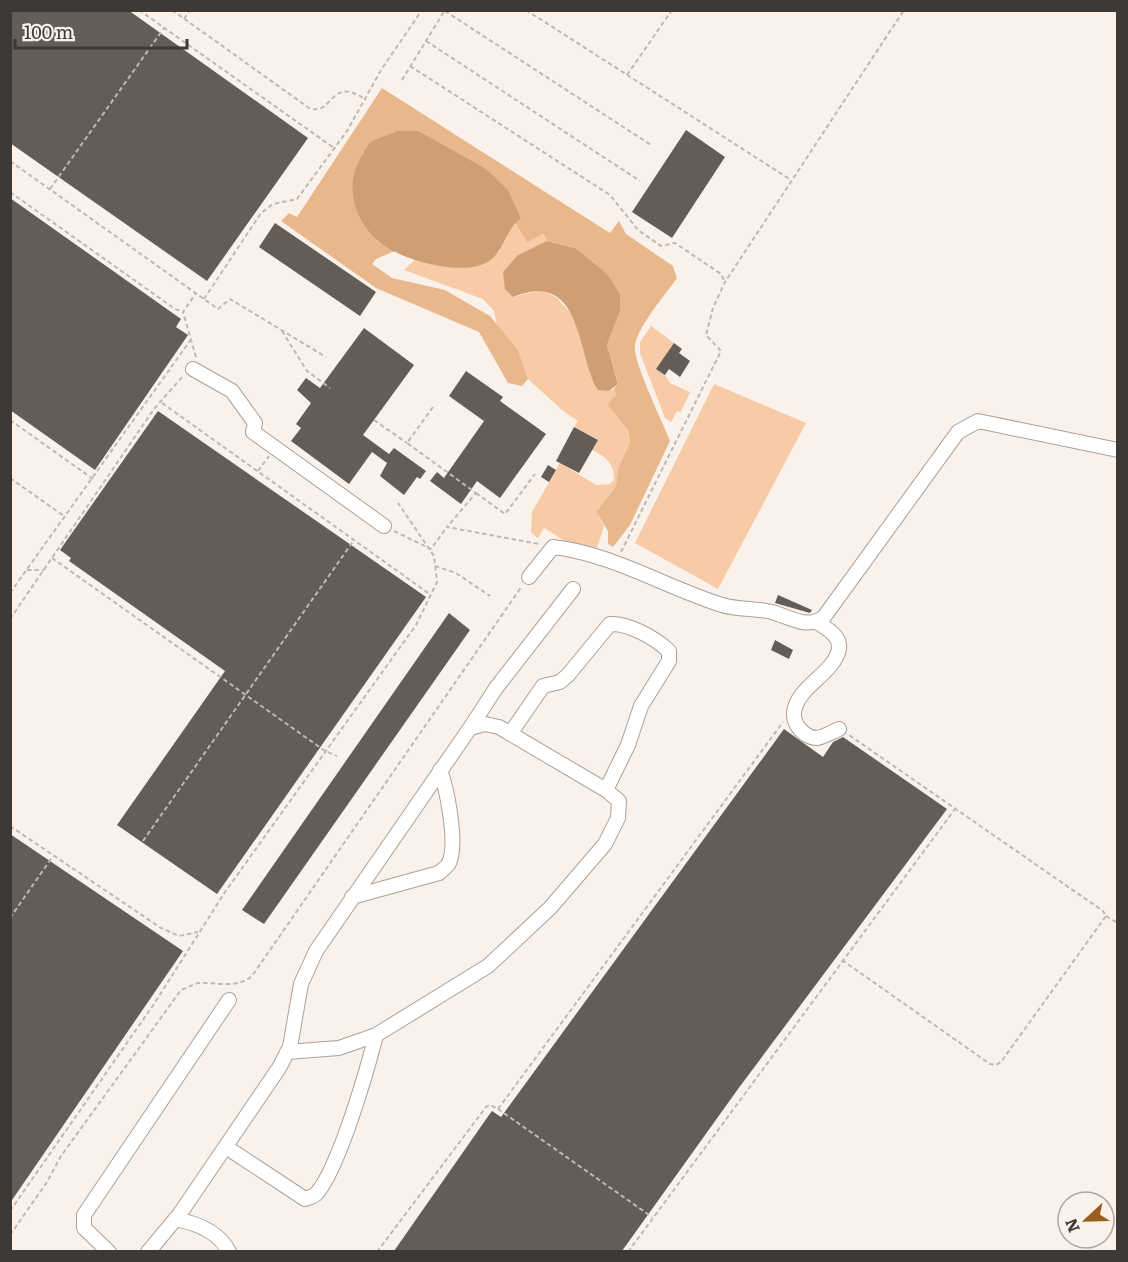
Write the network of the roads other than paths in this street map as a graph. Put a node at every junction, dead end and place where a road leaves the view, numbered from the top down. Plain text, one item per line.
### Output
1 (193, 369) road end
2 (1118, 450) edge
3 (384, 526) road end
4 (530, 577) road end
5 (573, 589) dead end
6 (817, 622) junction
7 (470, 728) junction
8 (839, 729) road end
9 (510, 734) junction
10 (440, 770) junction
11 (606, 790) junction
12 (352, 897) junction
13 (229, 1000) dead end
14 (376, 1035) junction
15 (287, 1052) junction
16 (226, 1147) junction
17 (175, 1219) junction
18 (109, 1251) edge
19 (148, 1251) edge
20 (229, 1251) edge

1 - 3 street
2 - 6 street
4 - 6 street
5 - 7 street
6 - 8 street
7 - 9 street
7 - 10 street
9 - 11 street
9 - 11 street
10 - 12 street
10 - 12 street
11 - 14 street
12 - 15 street
13 - 18 street
14 - 15 street
14 - 16 street
15 - 16 street
16 - 17 street
17 - 19 street
17 - 20 street

